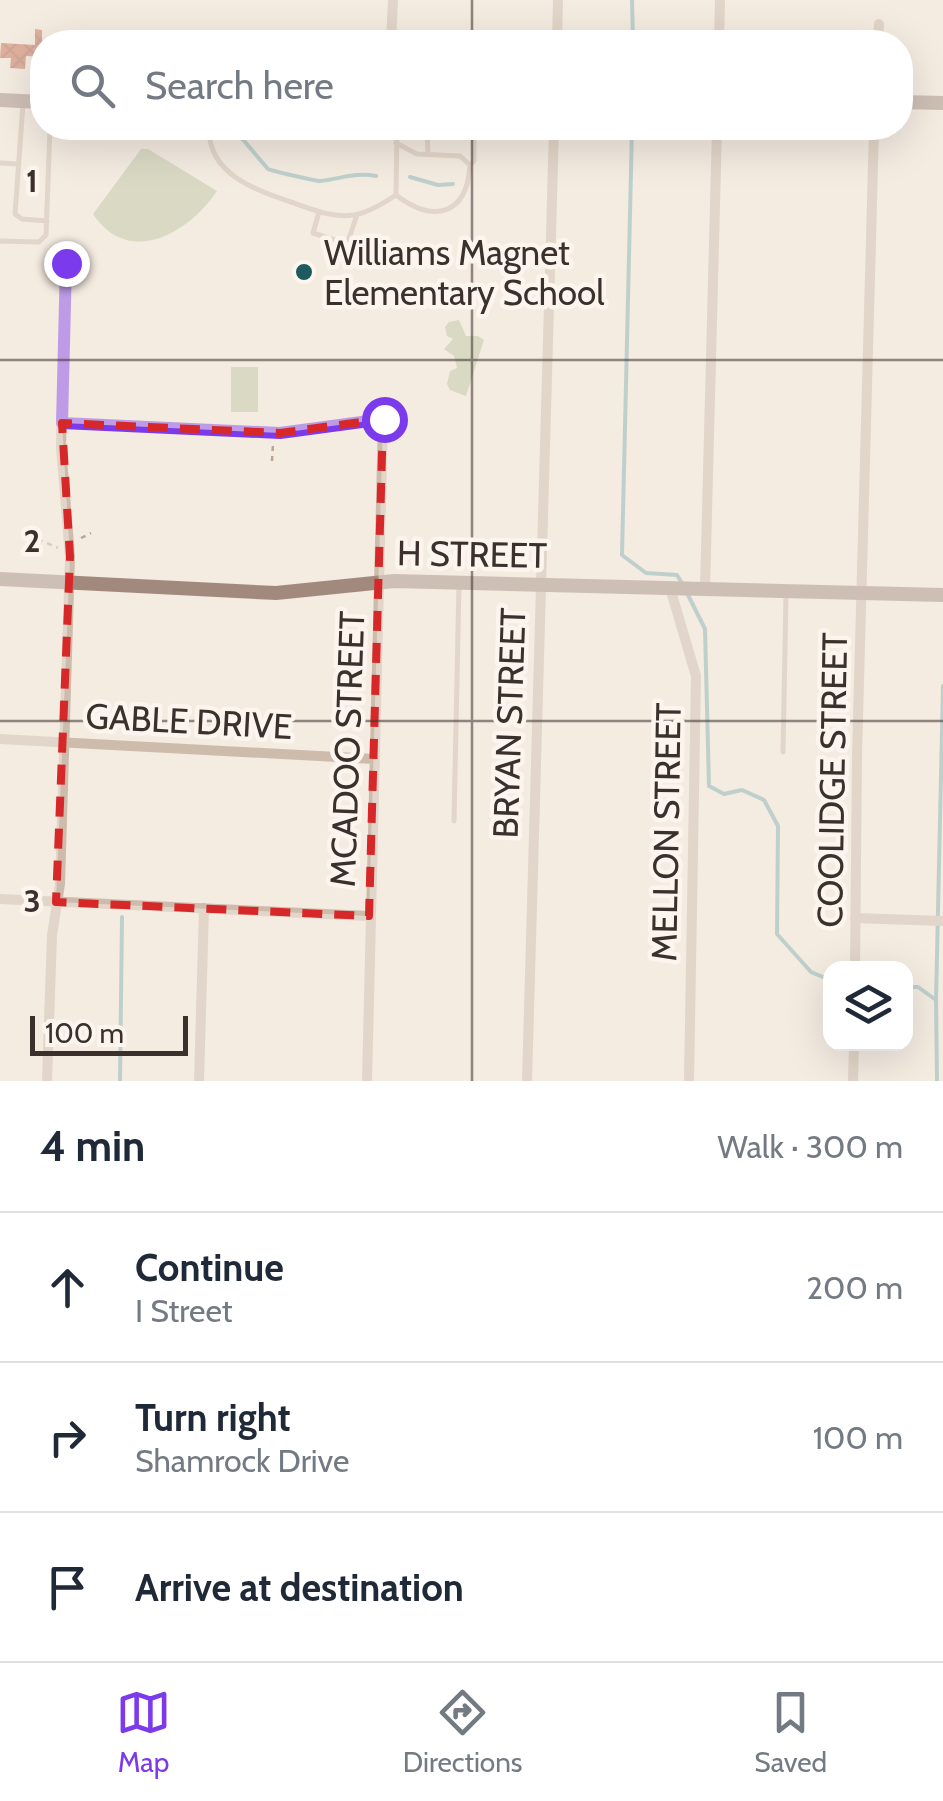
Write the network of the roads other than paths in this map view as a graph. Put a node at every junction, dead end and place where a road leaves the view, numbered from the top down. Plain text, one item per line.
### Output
1 (393, 0) edge
2 (558, 0) edge
3 (720, 0) edge
4 (879, 24) dead end
5 (392, 30) edge
6 (557, 30) edge
7 (719, 30) edge
8 (879, 30) edge
9 (0, 100) edge
10 (23, 101) junction
11 (30, 101) edge
12 (913, 102) edge
13 (943, 103) edge
14 (49, 140) edge
15 (211, 140) edge
16 (396, 140) edge
17 (428, 140) edge
18 (474, 140) edge
19 (554, 140) edge
20 (717, 140) edge
21 (874, 140) edge
22 (396, 144) junction
23 (428, 154) junction
24 (0, 163) edge
25 (18, 164) junction
26 (470, 165) junction
27 (396, 196) junction
28 (319, 212) junction
29 (357, 215) junction
30 (46, 221) junction
31 (0, 241) edge
32 (66, 263) dead end
33 (62, 423) junction
34 (0, 580) edge
35 (380, 582) junction
36 (459, 582) junction
37 (70, 583) junction
38 (540, 585) junction
39 (674, 588) junction
40 (701, 589) junction
41 (786, 591) junction
42 (864, 593) junction
43 (943, 595) edge
44 (0, 738) edge
45 (64, 742) junction
46 (783, 752) dead end
47 (374, 759) junction
48 (454, 821) dead end
49 (0, 899) edge
50 (56, 902) junction
51 (204, 908) junction
52 (369, 916) junction
53 (855, 918) junction
54 (939, 921) edge
55 (855, 961) edge
56 (854, 1051) edge
57 (47, 1081) edge
58 (199, 1081) edge
59 (367, 1081) edge
60 (527, 1081) edge
61 (689, 1081) edge
62 (853, 1081) edge

1 - 5 street
2 - 6 street
3 - 7 street
4 - 8 street
9 - 10 street
10 - 11 street
10 - 25 lane
12 - 13 street
14 - 30 lane
15 - 28 lane
16 - 22 lane
17 - 23 lane
18 - 26 lane
19 - 38 street, BRYAN STREET
20 - 40 street
21 - 42 street, COOLIDGE STREET
22 - 23 lane
22 - 27 lane
23 - 26 lane
24 - 25 lane
25 - 30 lane
26 - 27 lane
27 - 29 lane
28 - 29 lane
28 - 29 lane
30 - 31 lane
32 - 33 street
33 - 35 street, MCADOO STREET
33 - 37 street
34 - 37 street, H STREET
35 - 36 street, H STREET
35 - 37 street, H STREET
35 - 47 street, MCADOO STREET
36 - 38 street, H STREET
36 - 48 lane
37 - 45 street
38 - 39 street, H STREET
38 - 60 street, BRYAN STREET
39 - 40 street, H STREET
39 - 61 street, MELLON STREET
40 - 41 street, H STREET
41 - 42 street, H STREET
41 - 46 lane
42 - 43 street, H STREET
42 - 53 street, COOLIDGE STREET
44 - 45 street, GABLE DRIVE
45 - 47 street, GABLE DRIVE
45 - 50 street
47 - 52 street, MCADOO STREET
49 - 50 street
50 - 51 street
50 - 57 street
51 - 52 street
51 - 58 street
52 - 59 street, MCADOO STREET
53 - 54 street
53 - 55 street, COOLIDGE STREET
56 - 62 street

